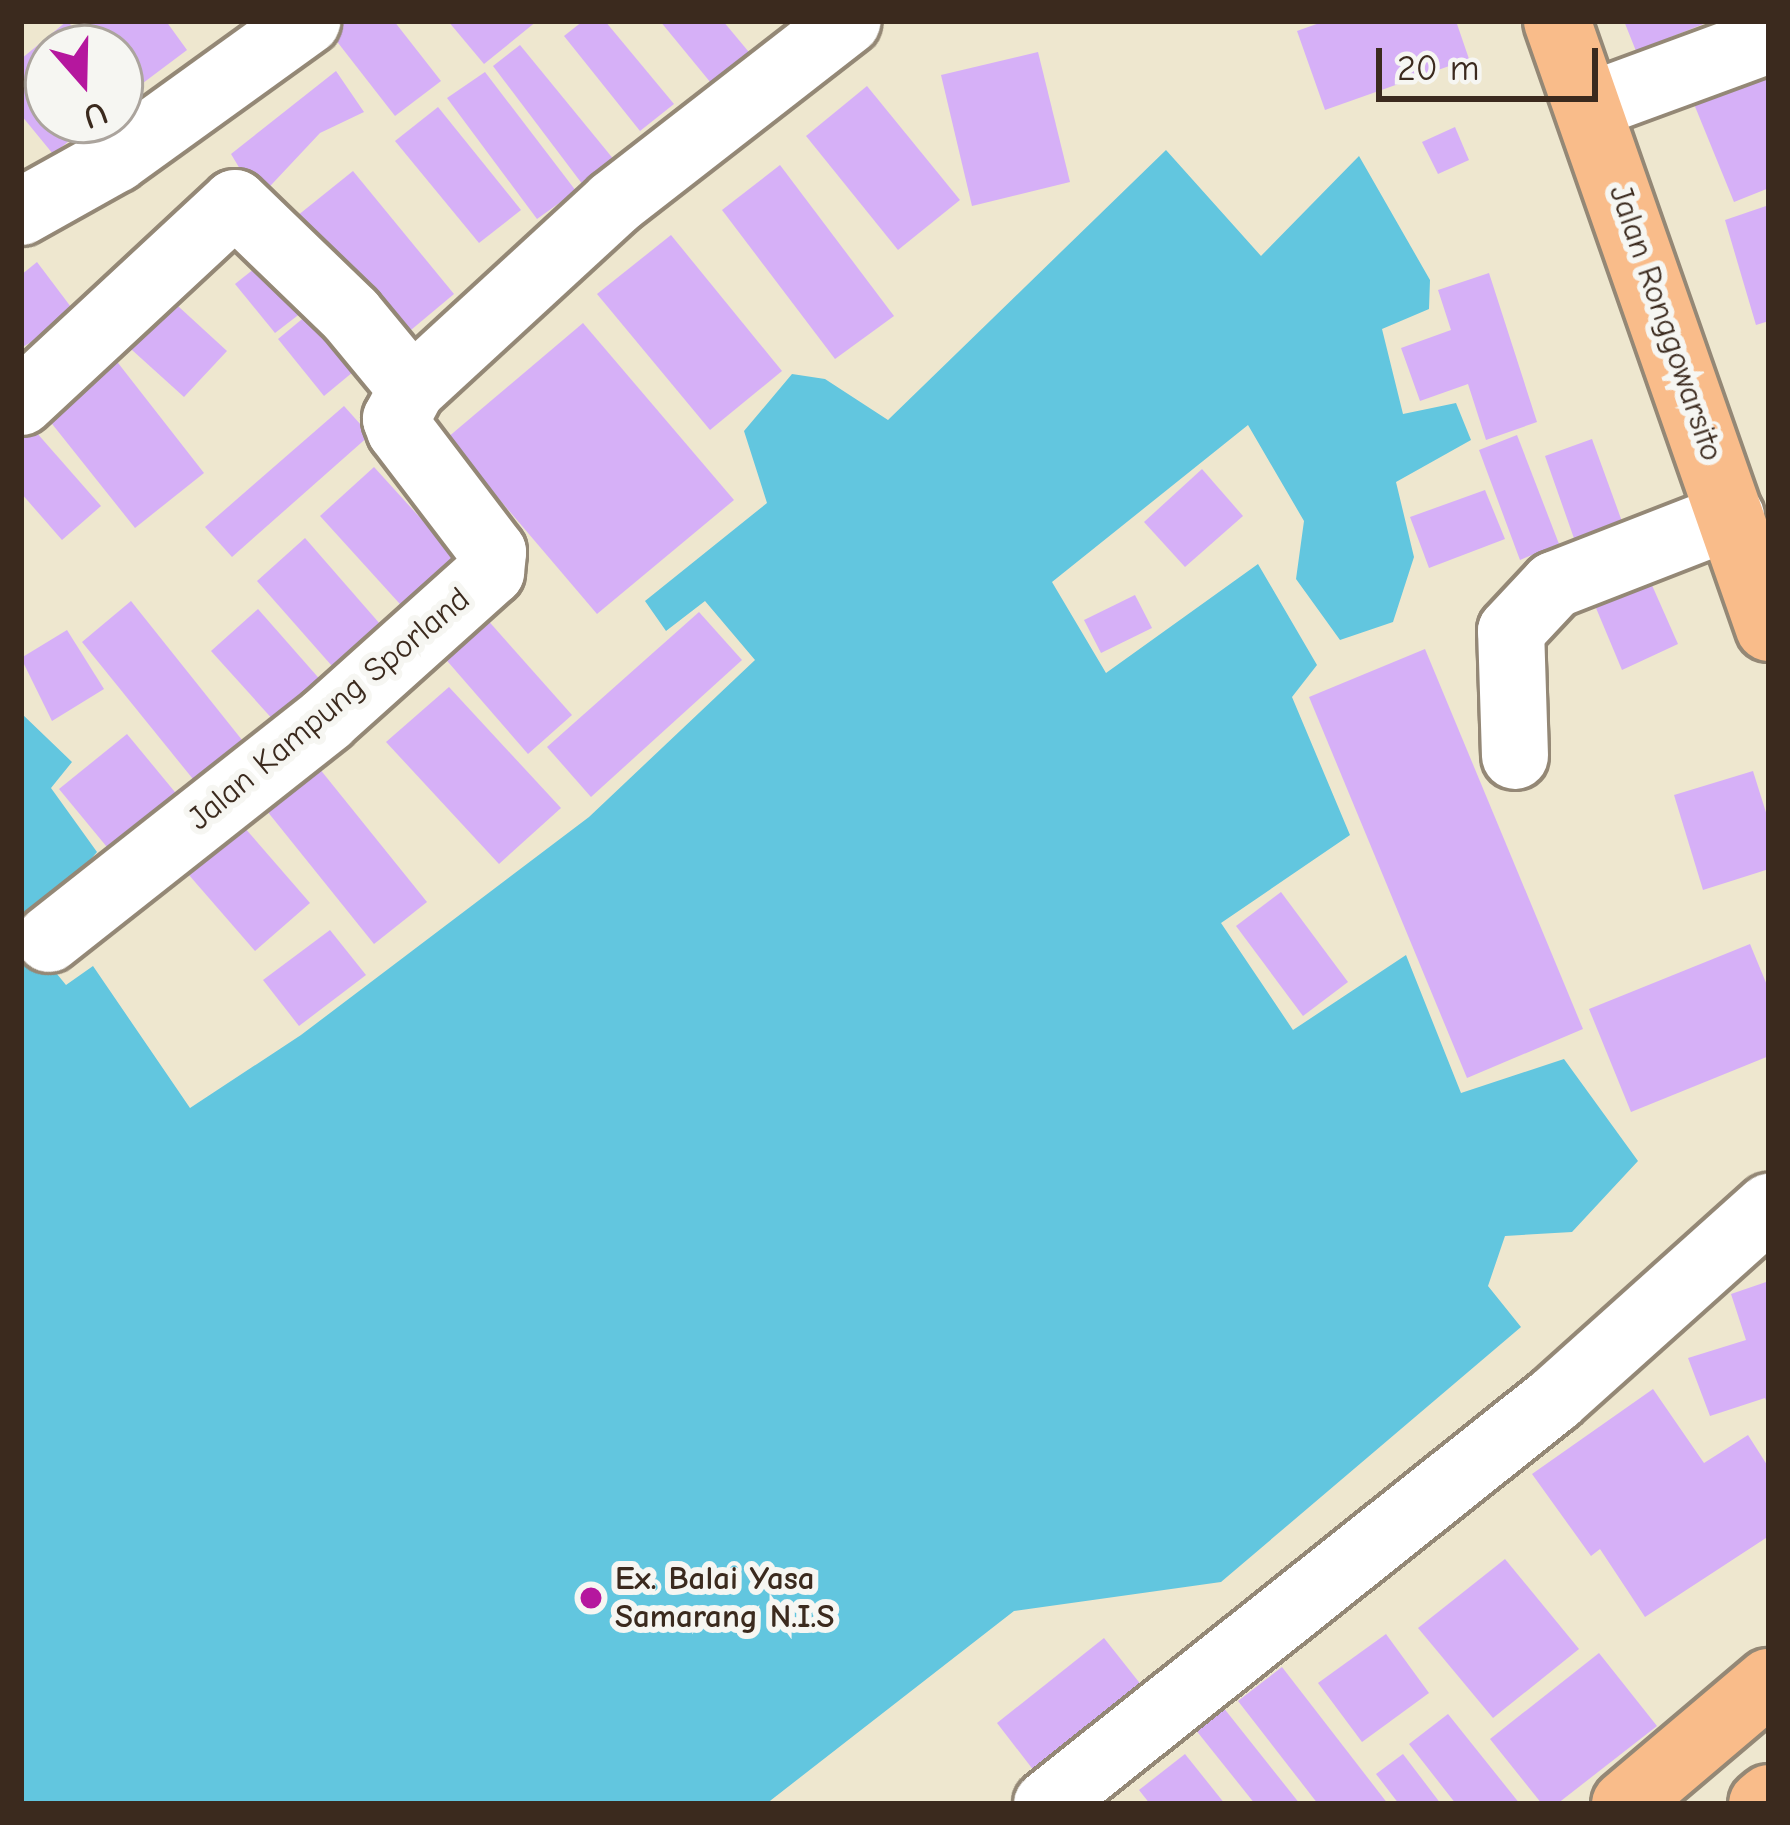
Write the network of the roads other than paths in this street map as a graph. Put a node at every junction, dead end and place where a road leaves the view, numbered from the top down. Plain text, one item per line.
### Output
1 (307, 21) edge
2 (848, 21) edge
3 (1557, 21) edge
4 (1769, 40) edge
5 (1592, 105) junction
6 (21, 212) edge
7 (412, 388) junction
8 (21, 402) edge
9 (1731, 516) junction
10 (1769, 628) edge
11 (1515, 756) dead end
12 (49, 939) dead end
13 (1769, 1207) edge
14 (1769, 1682) edge
15 (1769, 1798) edge
16 (1047, 1804) edge
17 (1625, 1804) edge
18 (1762, 1804) edge

1 - 6 street
2 - 7 street
3 - 5 main road, Jalan Ronggowarsito
4 - 5 street
5 - 9 main road, Jalan Ronggowarsito
7 - 8 street
7 - 12 street, Jalan Kampung Sporland
9 - 10 main road, Jalan Ronggowarsito
9 - 11 street
13 - 16 street
14 - 17 main road
15 - 18 main road

